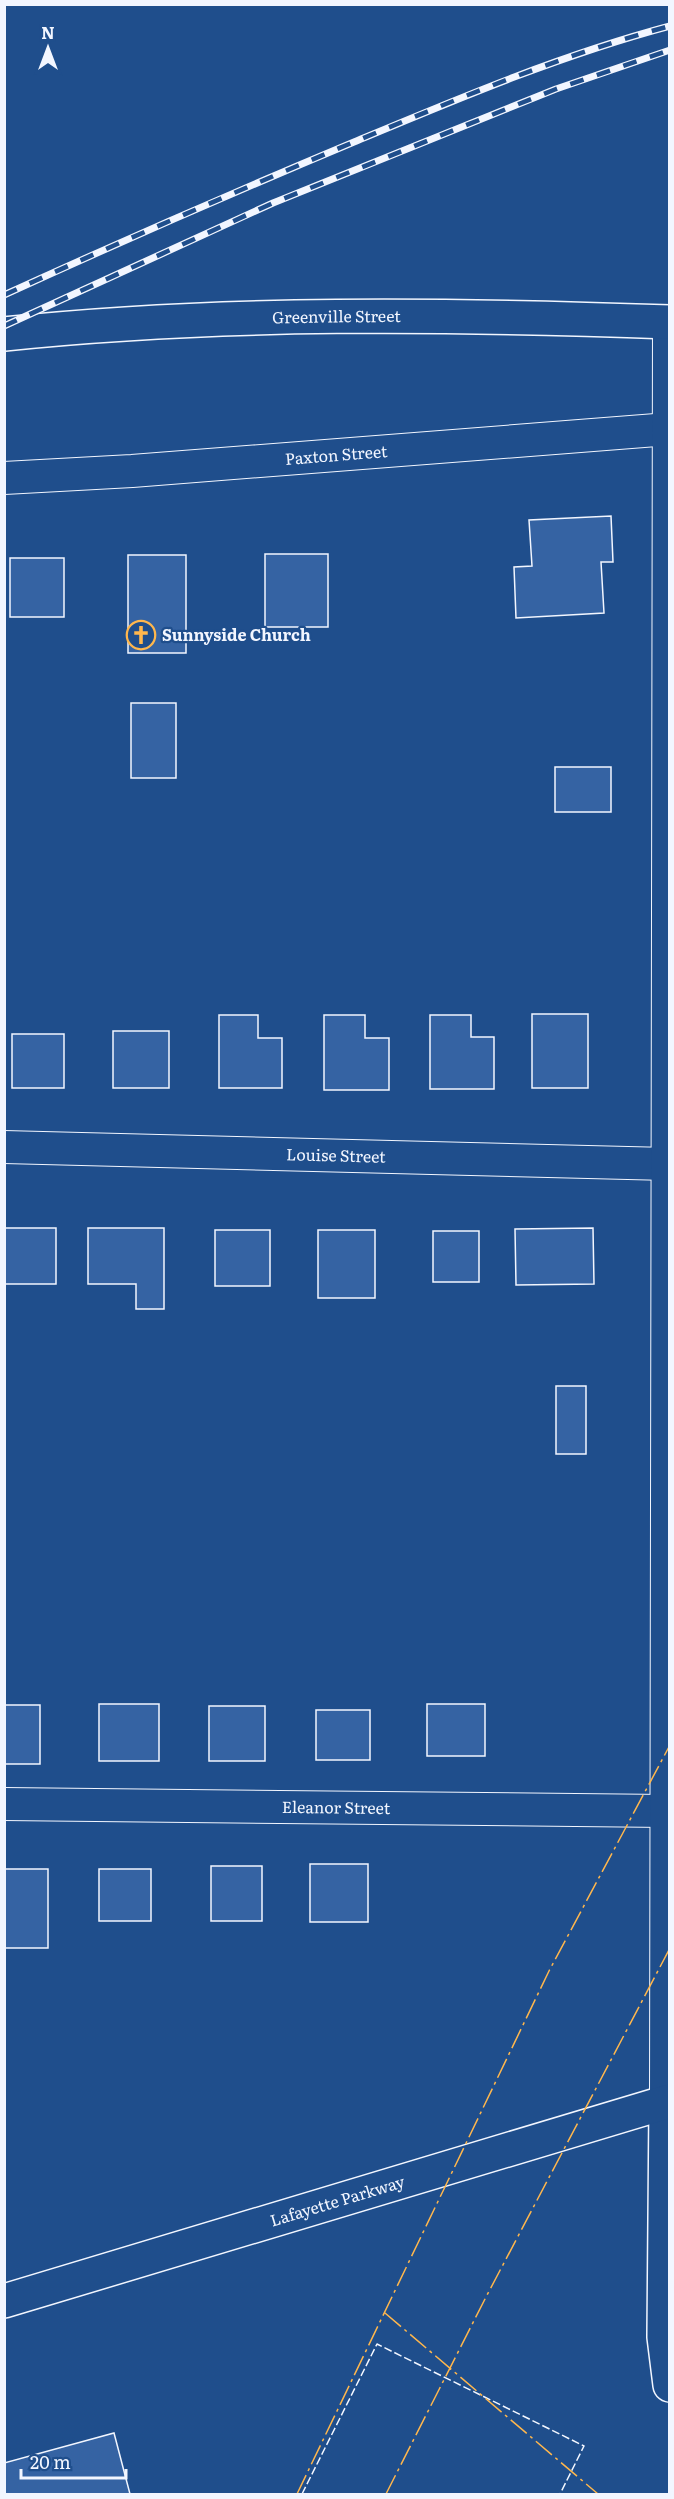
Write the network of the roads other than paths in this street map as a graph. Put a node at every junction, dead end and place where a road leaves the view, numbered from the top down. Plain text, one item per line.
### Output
1 (669, 322) edge
2 (4, 334) edge
3 (669, 429) edge
4 (4, 478) edge
5 (4, 1147) edge
6 (668, 1164) junction
7 (4, 1804) edge
8 (666, 1811) junction
9 (668, 2101) edge
10 (4, 2301) edge
11 (669, 2385) edge

1 - 2 main road, Greenville Street
1 - 3 street
3 - 4 street, Paxton Street
3 - 6 street
5 - 6 street, Louise Street
6 - 8 street
7 - 8 street, Eleanor Street
8 - 9 street
9 - 10 main road, Lafayette Parkway
9 - 11 main road

